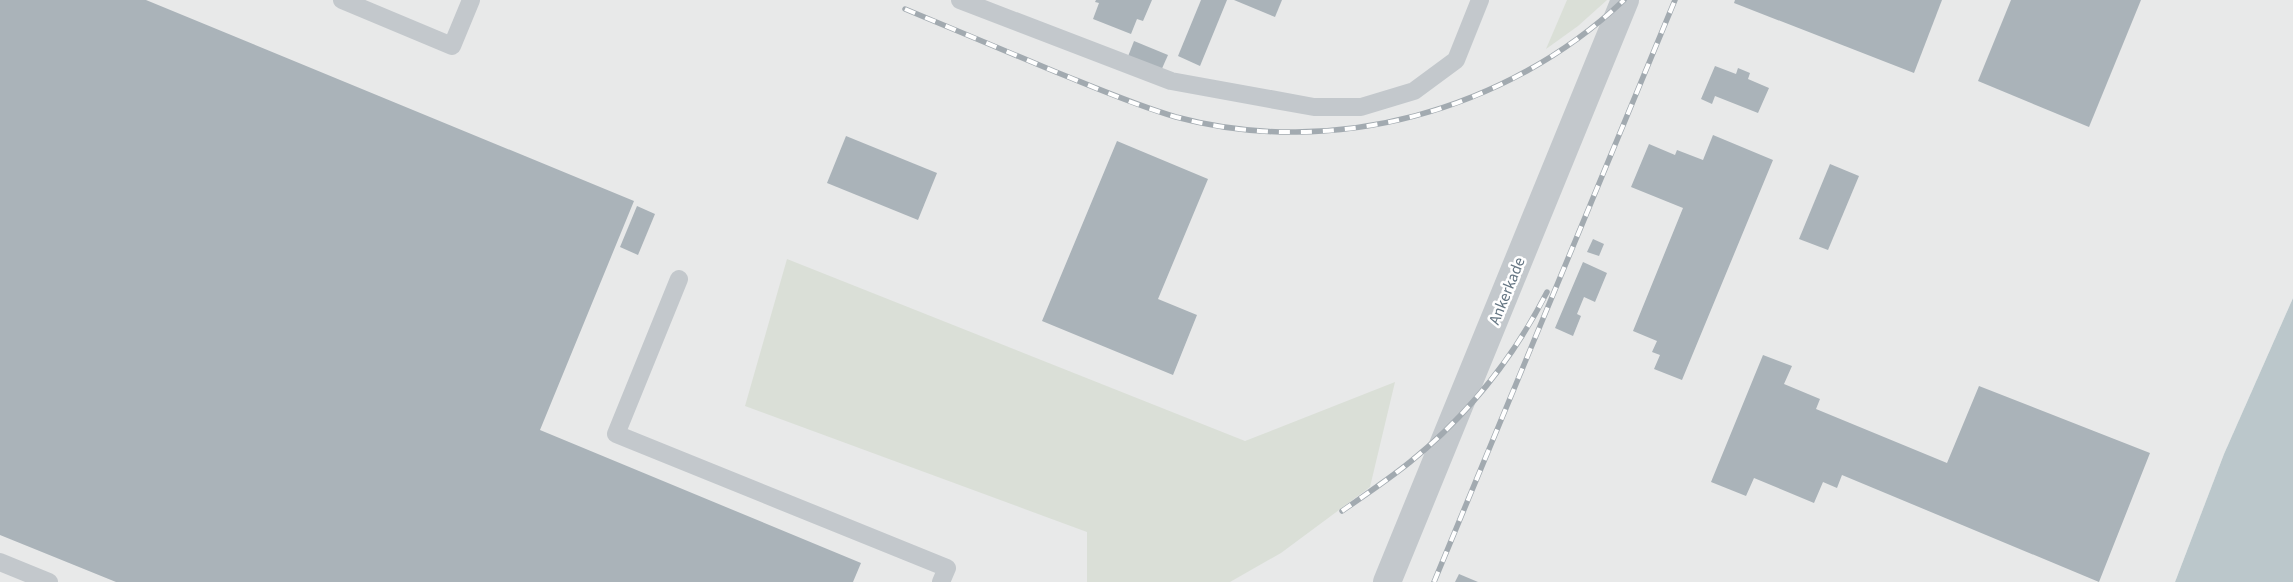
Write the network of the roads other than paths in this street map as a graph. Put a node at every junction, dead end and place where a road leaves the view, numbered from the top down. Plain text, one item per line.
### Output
1 (342, 0) edge
2 (471, 0) edge
3 (960, 0) edge
4 (1480, 0) edge
5 (1625, 0) edge
6 (679, 279) dead end
7 (0, 562) edge
8 (49, 582) edge
9 (941, 582) edge
10 (1387, 582) edge

1 - 2 lane
3 - 4 lane
5 - 10 street, Ankerkade
6 - 9 lane
7 - 8 lane

